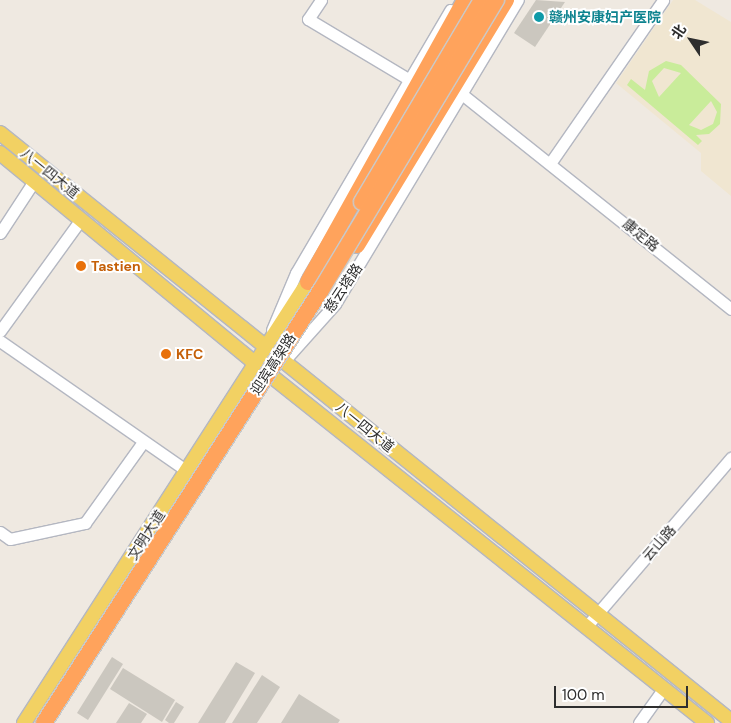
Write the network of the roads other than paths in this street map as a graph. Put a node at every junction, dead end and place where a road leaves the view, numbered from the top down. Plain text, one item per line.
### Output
1 (321, 0) edge
2 (456, 0) edge
3 (465, 0) edge
4 (471, 0) edge
5 (482, 0) edge
6 (496, 0) edge
7 (502, 0) edge
8 (506, 0) edge
9 (518, 0) edge
10 (663, 0) edge
11 (410, 80) junction
12 (463, 95) junction
13 (0, 133) edge
14 (0, 153) edge
15 (551, 162) junction
16 (34, 181) junction
17 (81, 219) junction
18 (0, 233) edge
19 (308, 282) junction
20 (325, 296) junction
21 (731, 309) edge
22 (0, 331) edge
23 (0, 341) edge
24 (265, 346) junction
25 (284, 362) junction
26 (255, 363) junction
27 (275, 377) junction
28 (143, 442) junction
29 (731, 458) edge
30 (187, 471) junction
31 (0, 532) edge
32 (597, 615) junction
33 (586, 627) junction
34 (664, 688) junction
35 (731, 721) edge
36 (24, 723) edge
37 (31, 723) edge
38 (44, 723) edge
39 (53, 723) edge
40 (639, 723) edge
41 (708, 723) edge

1 - 11 street
2 - 11 street
3 - 19 highway
4 - 19 main road
5 - 37 highway, 迎宾高架路, bridge
6 - 38 highway, 迎宾高架路, bridge
7 - 20 main road, 慈云塔路
8 - 20 highway
9 - 12 street, 慈云塔路
10 - 15 street
11 - 24 street
12 - 15 street, 康定路
12 - 25 street, 慈云塔路
13 - 24 main road, 八一四大道
14 - 16 main road, 八一四大道
15 - 21 street, 康定路
16 - 17 main road, 八一四大道
16 - 18 street
17 - 22 street
17 - 26 main road, 八一四大道
19 - 24 main road
20 - 25 main road, 慈云塔路
23 - 28 street
24 - 25 main road, 八一四大道
24 - 26 main road, 文明大道
25 - 27 main road, 文明大道
25 - 32 main road, 八一四大道
26 - 27 main road, 八一四大道
26 - 30 main road, 文明大道
27 - 33 main road, 八一四大道
27 - 39 main road, 文明大道
28 - 30 street
28 - 31 street
29 - 32 street, 云山路
30 - 36 main road, 文明大道
32 - 33 street, 云山路
32 - 35 main road, 八一四大道
33 - 34 main road, 八一四大道
34 - 40 street
34 - 41 main road, 八一四大道

